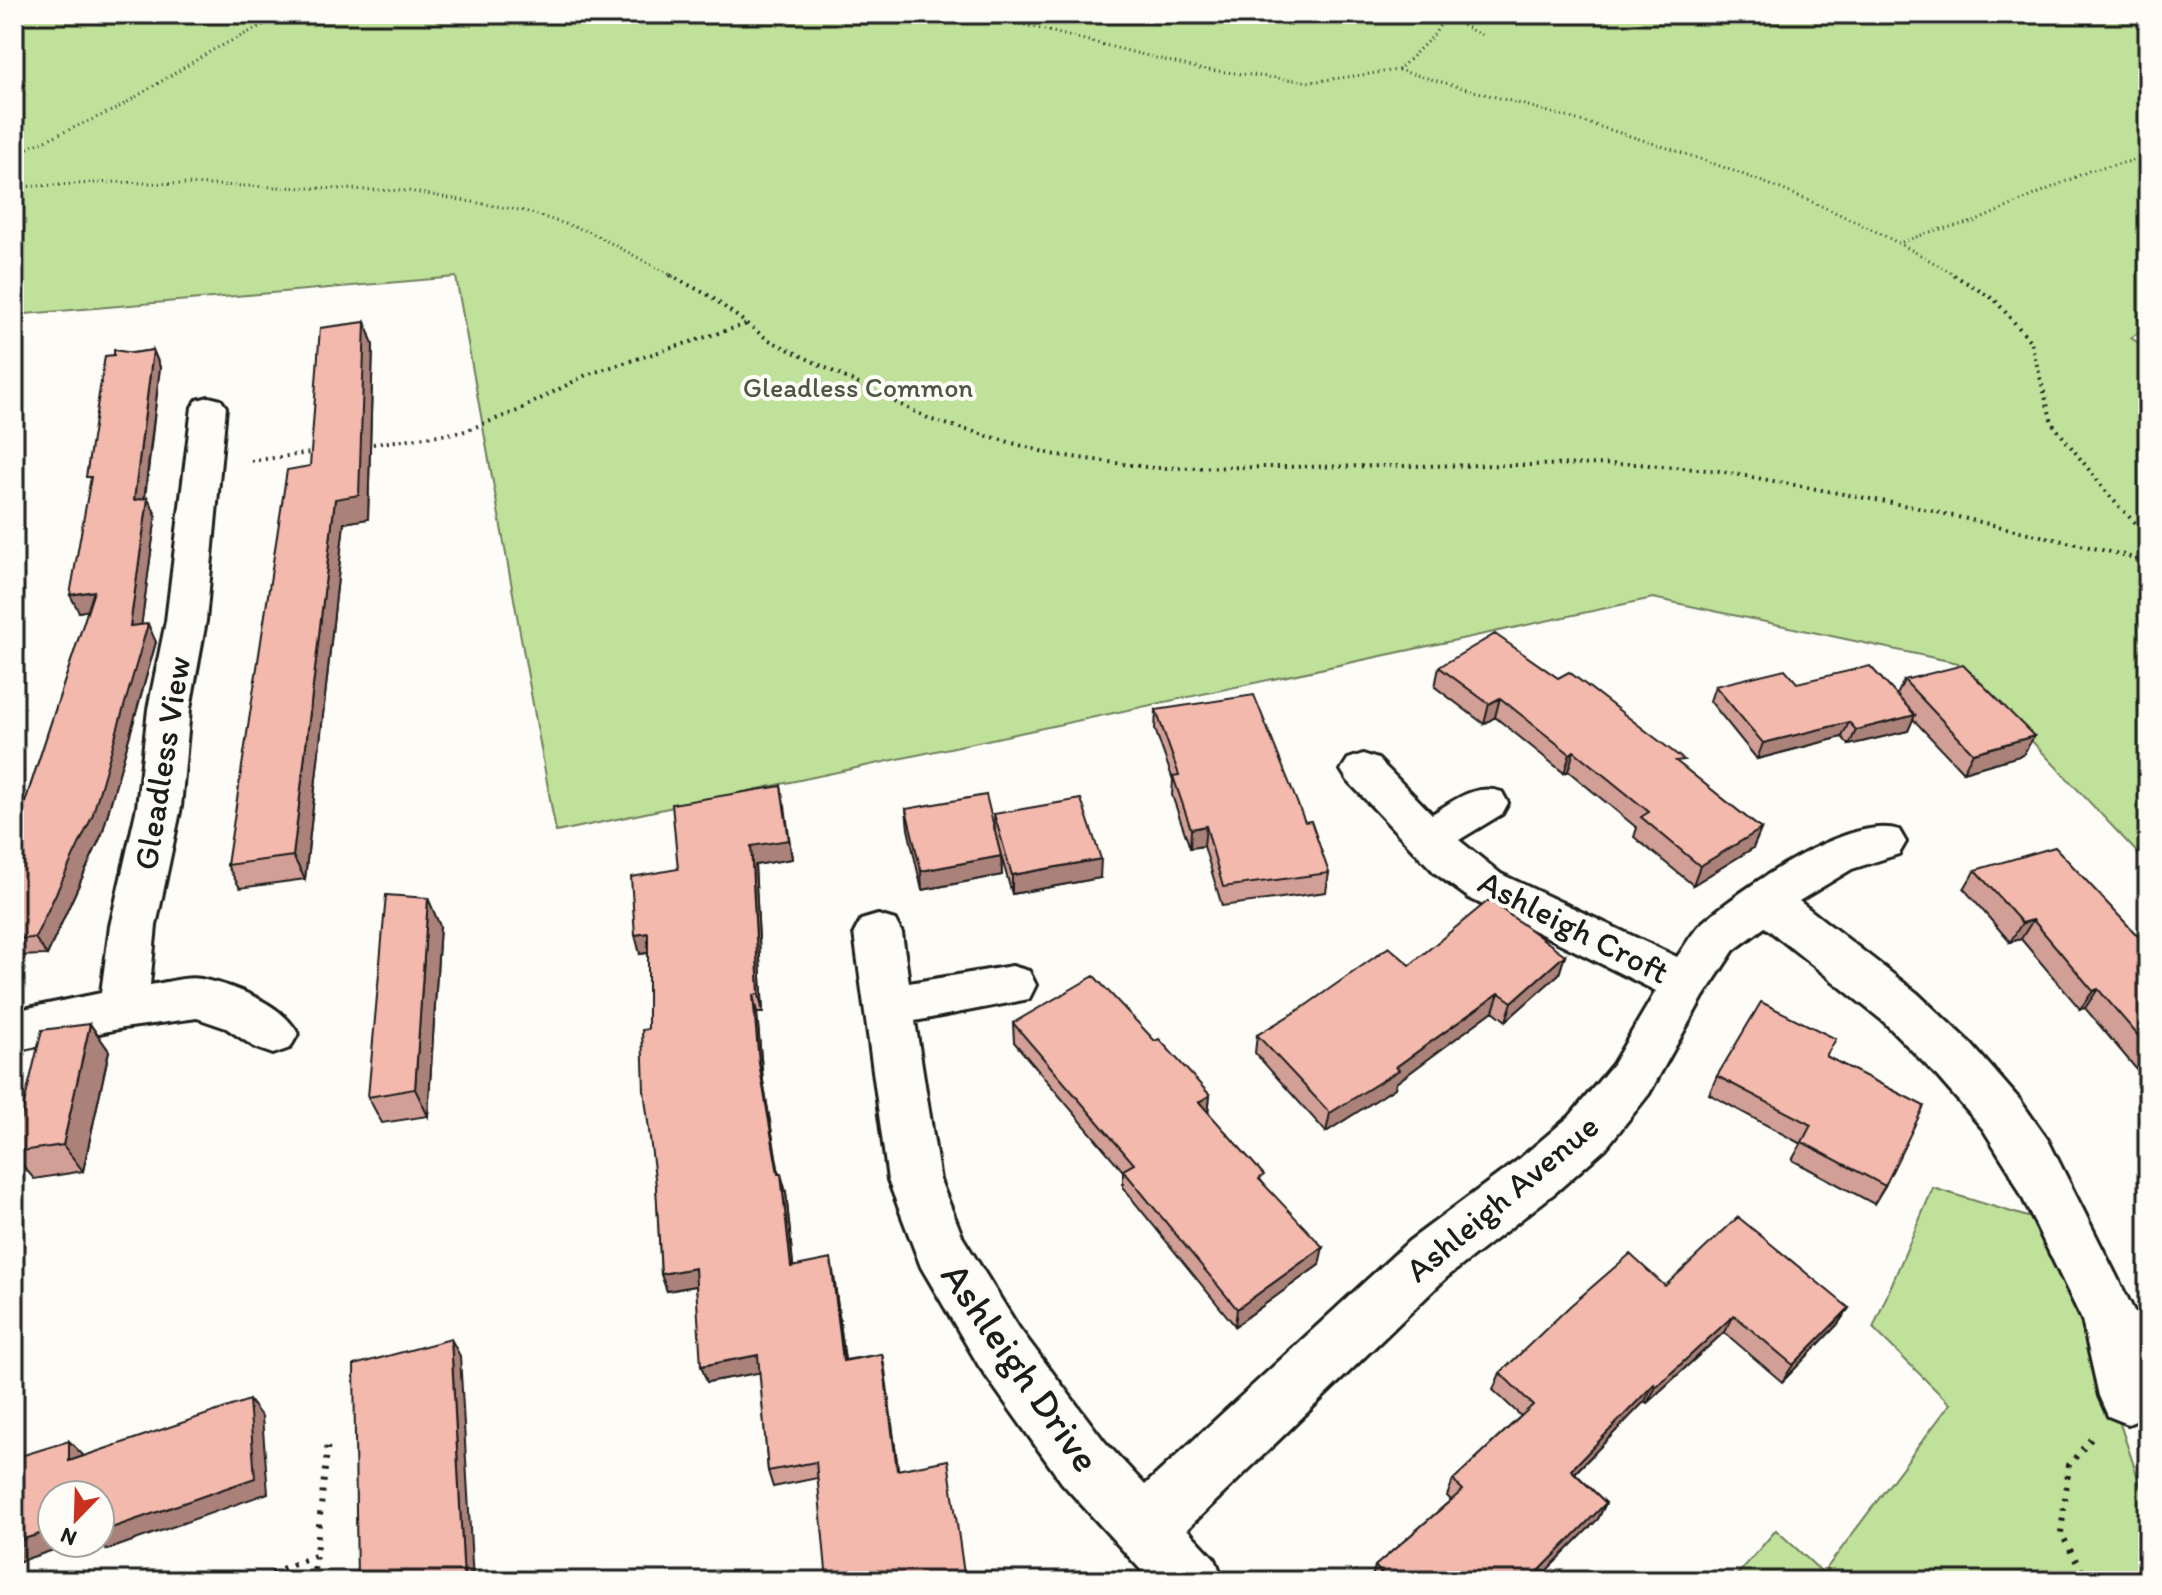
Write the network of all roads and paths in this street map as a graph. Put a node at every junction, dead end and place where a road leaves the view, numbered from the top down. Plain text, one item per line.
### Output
1 (285, 14) edge
2 (981, 14) edge
3 (1446, 15) edge
4 (1481, 35) dead end
5 (1398, 70) junction
6 (14, 154) edge
7 (2148, 157) edge
8 (14, 187) edge
9 (1901, 242) junction
10 (748, 324) junction
11 (209, 407) dead end
12 (356, 447) edge
13 (326, 451) edge
14 (205, 468) junction
15 (2148, 536) edge
16 (2148, 564) edge
17 (1363, 770) dead end
18 (1486, 803) dead end
19 (1427, 838) junction
20 (1883, 842) dead end
21 (1764, 900) junction
22 (878, 933) dead end
23 (1686, 983) junction
24 (1012, 985) dead end
25 (889, 1006) junction
26 (123, 1008) junction
27 (14, 1031) edge
28 (273, 1034) dead end
29 (2129, 1319) edge
30 (2128, 1396) joint
31 (328, 1441) dead end
32 (1143, 1529) junction
33 (315, 1556) junction
34 (251, 1581) edge
35 (313, 1581) edge
36 (1193, 1581) edge
37 (2087, 1581) edge

1 - 6 path
2 - 5 path
3 - 4 path
3 - 5 path
5 - 9 path
7 - 9 path
8 - 10 path
9 - 15 path
10 - 12 path
10 - 16 path
11 - 14 street, Gleadless View
13 - 14 path
14 - 26 street, Gleadless View
17 - 19 street, Ashleigh Croft
18 - 19 street
19 - 23 street, Ashleigh Croft
20 - 21 street, Ashleigh Avenue
21 - 23 street, Ashleigh Avenue
21 - 29 street
22 - 25 street, Ashleigh Drive
23 - 32 street, Ashleigh Avenue
24 - 25 street
25 - 32 street, Ashleigh Drive
26 - 27 street
26 - 28 street
29 - 30 street
30 - 37 path
31 - 33 path
32 - 36 street, Ashleigh Drive
33 - 34 path
33 - 35 path

